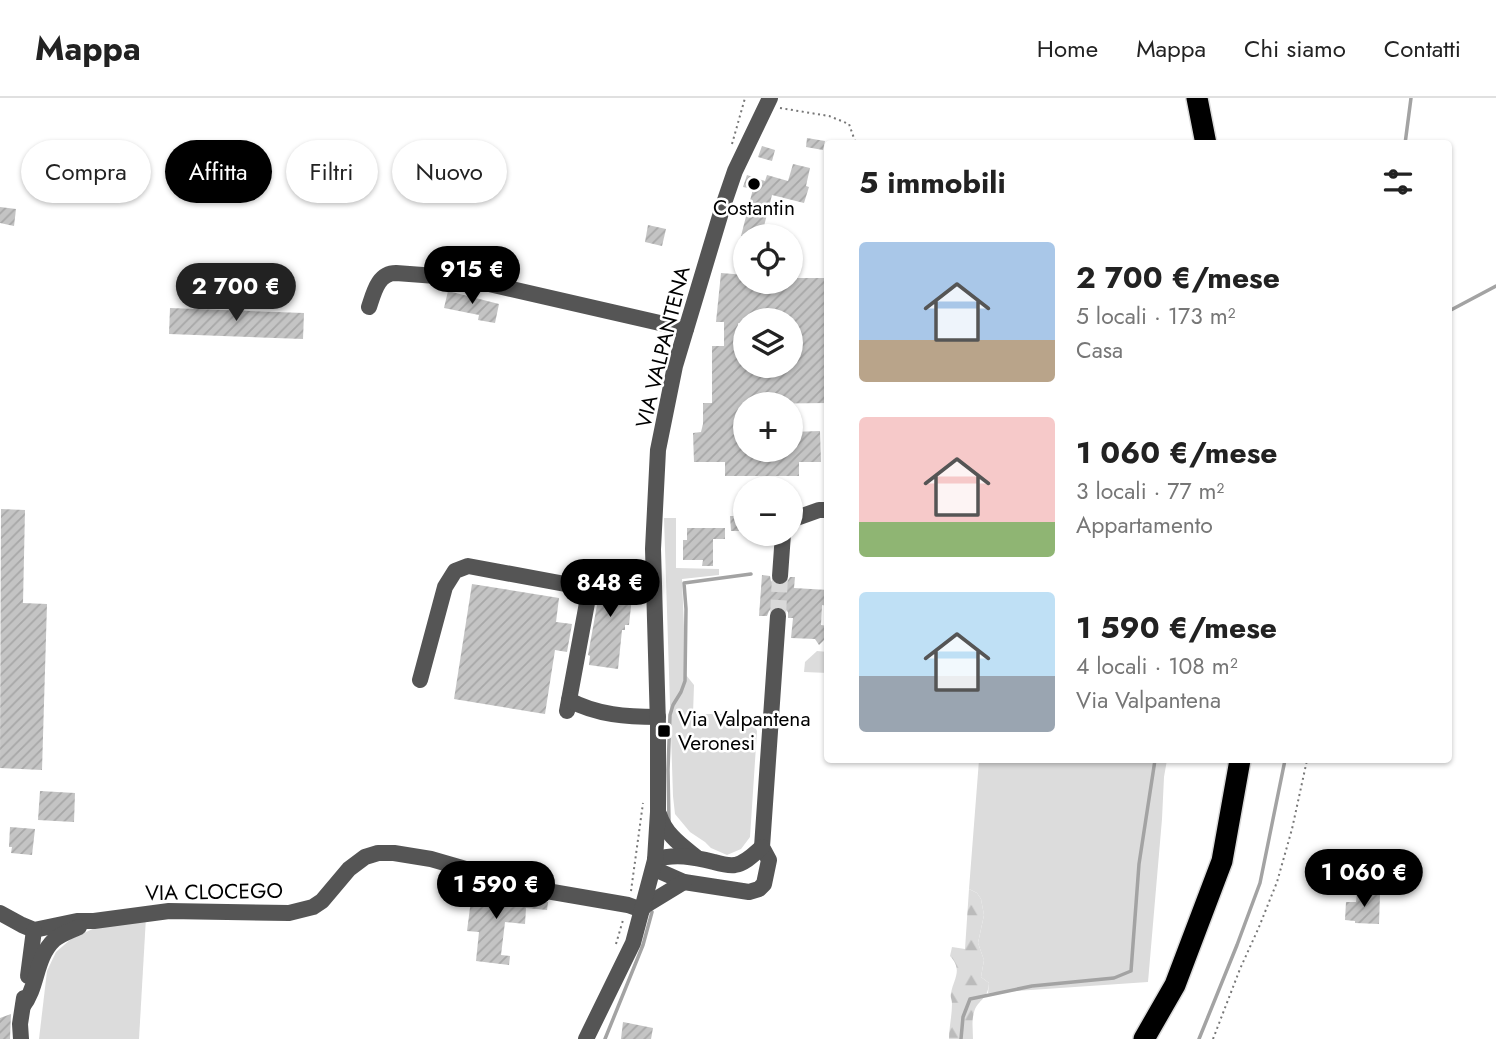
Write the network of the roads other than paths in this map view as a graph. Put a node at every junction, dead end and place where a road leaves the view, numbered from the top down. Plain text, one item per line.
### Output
1 (1197, 98) edge
2 (1208, 98) edge
3 (769, 100) edge
4 (1207, 140) edge
5 (1208, 140) edge
6 (369, 307) dead end
7 (686, 329) junction
8 (824, 510) edge
9 (803, 516) edge
10 (782, 546) edge
11 (780, 576) tunnel mouth
12 (778, 616) tunnel mouth
13 (420, 680) dead end
14 (658, 717) junction
15 (1239, 763) edge
16 (658, 812) junction
17 (762, 847) junction
18 (697, 858) junction
19 (655, 860) junction
20 (684, 882) junction
21 (643, 909) junction
22 (0, 914) edge
23 (94, 921) junction
24 (34, 930) junction
25 (23, 1006) junction
26 (21, 1039) edge
27 (586, 1039) edge
28 (1144, 1039) edge

1 - 4 highway
2 - 5 highway
3 - 7 street, VIA VALPANTENA
6 - 7 street
7 - 14 street, VIA VALPANTENA
8 - 9 street
10 - 11 street
12 - 17 street
13 - 14 street
14 - 16 street, VIA VALPANTENA
15 - 28 highway
16 - 18 street
16 - 19 street, VIA VALPANTENA
17 - 18 street
17 - 20 street
18 - 19 street
19 - 20 street
19 - 21 street, VIA VALPANTENA
20 - 21 street
21 - 23 street, VIA CLOCEGO
21 - 27 street, VIA VALPANTENA
22 - 24 street
23 - 24 street, VIA CLOCEGO
23 - 25 street, VIA CLOCEGO
24 - 25 street, VIA CLOCEGO
25 - 26 street, VIA CLOCEGO

